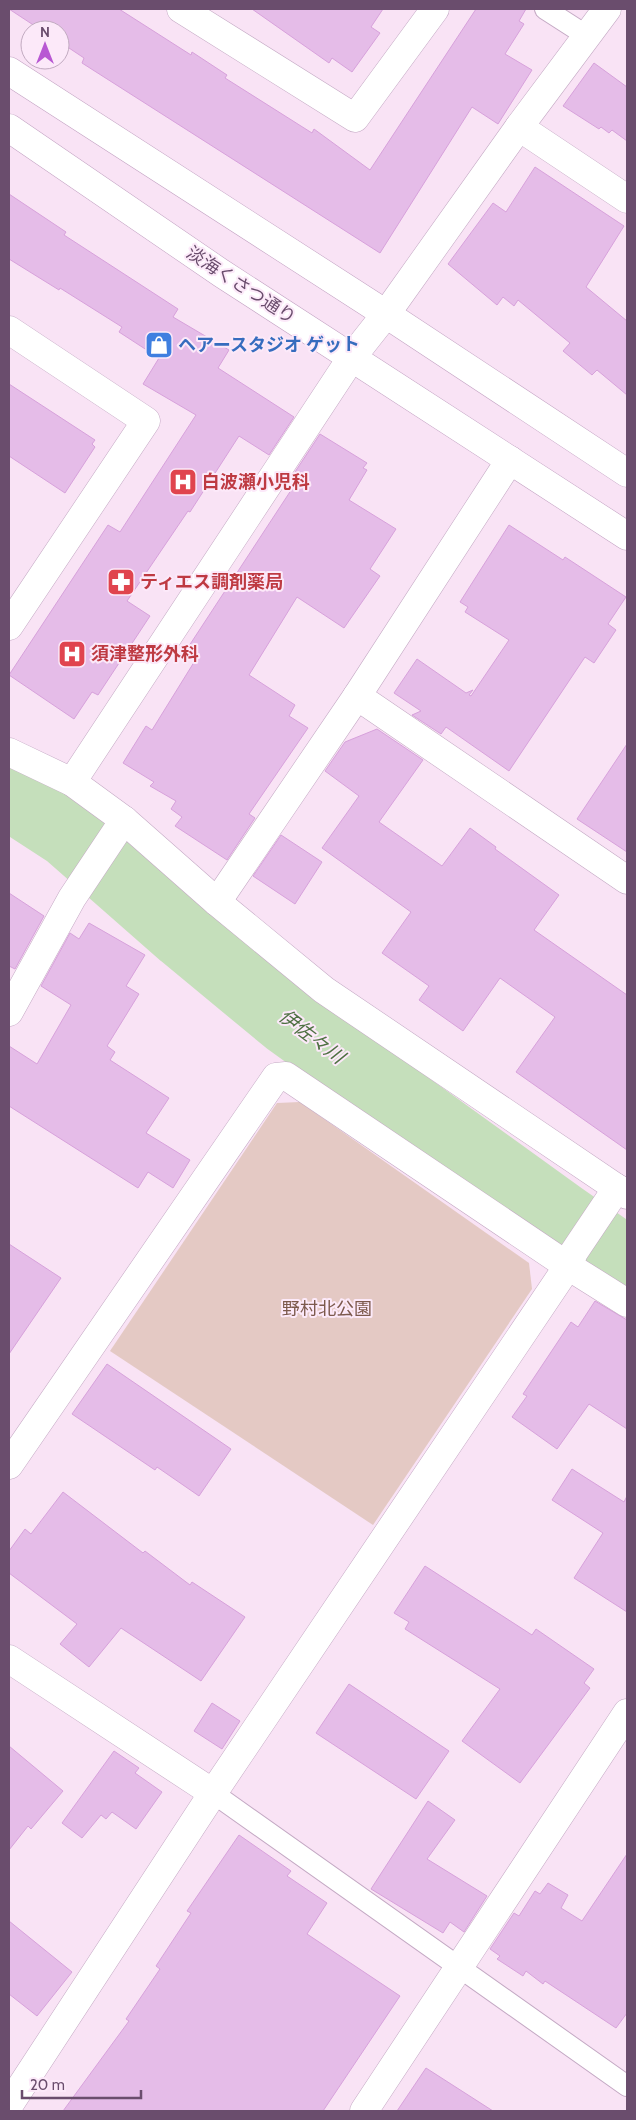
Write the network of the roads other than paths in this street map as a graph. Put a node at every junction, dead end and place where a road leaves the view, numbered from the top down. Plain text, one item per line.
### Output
1 (181, 9) edge
2 (435, 9) edge
3 (545, 9) edge
4 (607, 9) edge
5 (587, 36) junction
6 (9, 71) edge
7 (519, 127) junction
8 (9, 128) edge
9 (627, 199) edge
10 (386, 314) junction
11 (9, 330) edge
12 (352, 356) junction
13 (510, 460) junction
14 (627, 473) edge
15 (627, 536) edge
16 (9, 626) edge
17 (357, 696) junction
18 (9, 752) edge
19 (72, 782) junction
20 (124, 820) junction
21 (627, 880) edge
22 (217, 902) junction
23 (9, 1012) edge
24 (622, 1192) edge
25 (571, 1259) junction
26 (627, 1303) edge
27 (9, 1465) edge
28 (9, 1659) edge
29 (627, 1713) edge
30 (214, 1794) junction
31 (459, 1968) junction
32 (627, 2086) edge
33 (9, 2105) edge
34 (364, 2111) edge

1 - 2 street
3 - 5 lane
4 - 5 street
5 - 7 street
6 - 10 street
7 - 9 street
7 - 10 street
8 - 12 street, 淡海くさつ通り
10 - 12 street
10 - 14 street
11 - 16 street
12 - 13 street, 淡海くさつ通り
12 - 19 street
13 - 15 street, 淡海くさつ通り
13 - 17 street
17 - 21 street
17 - 22 street
18 - 19 street
19 - 20 street
20 - 22 street
20 - 23 street
22 - 24 street
24 - 25 street
25 - 26 street
25 - 27 street
25 - 30 street
28 - 30 street
29 - 31 street
30 - 31 lane
30 - 33 street
31 - 32 lane
31 - 34 street

